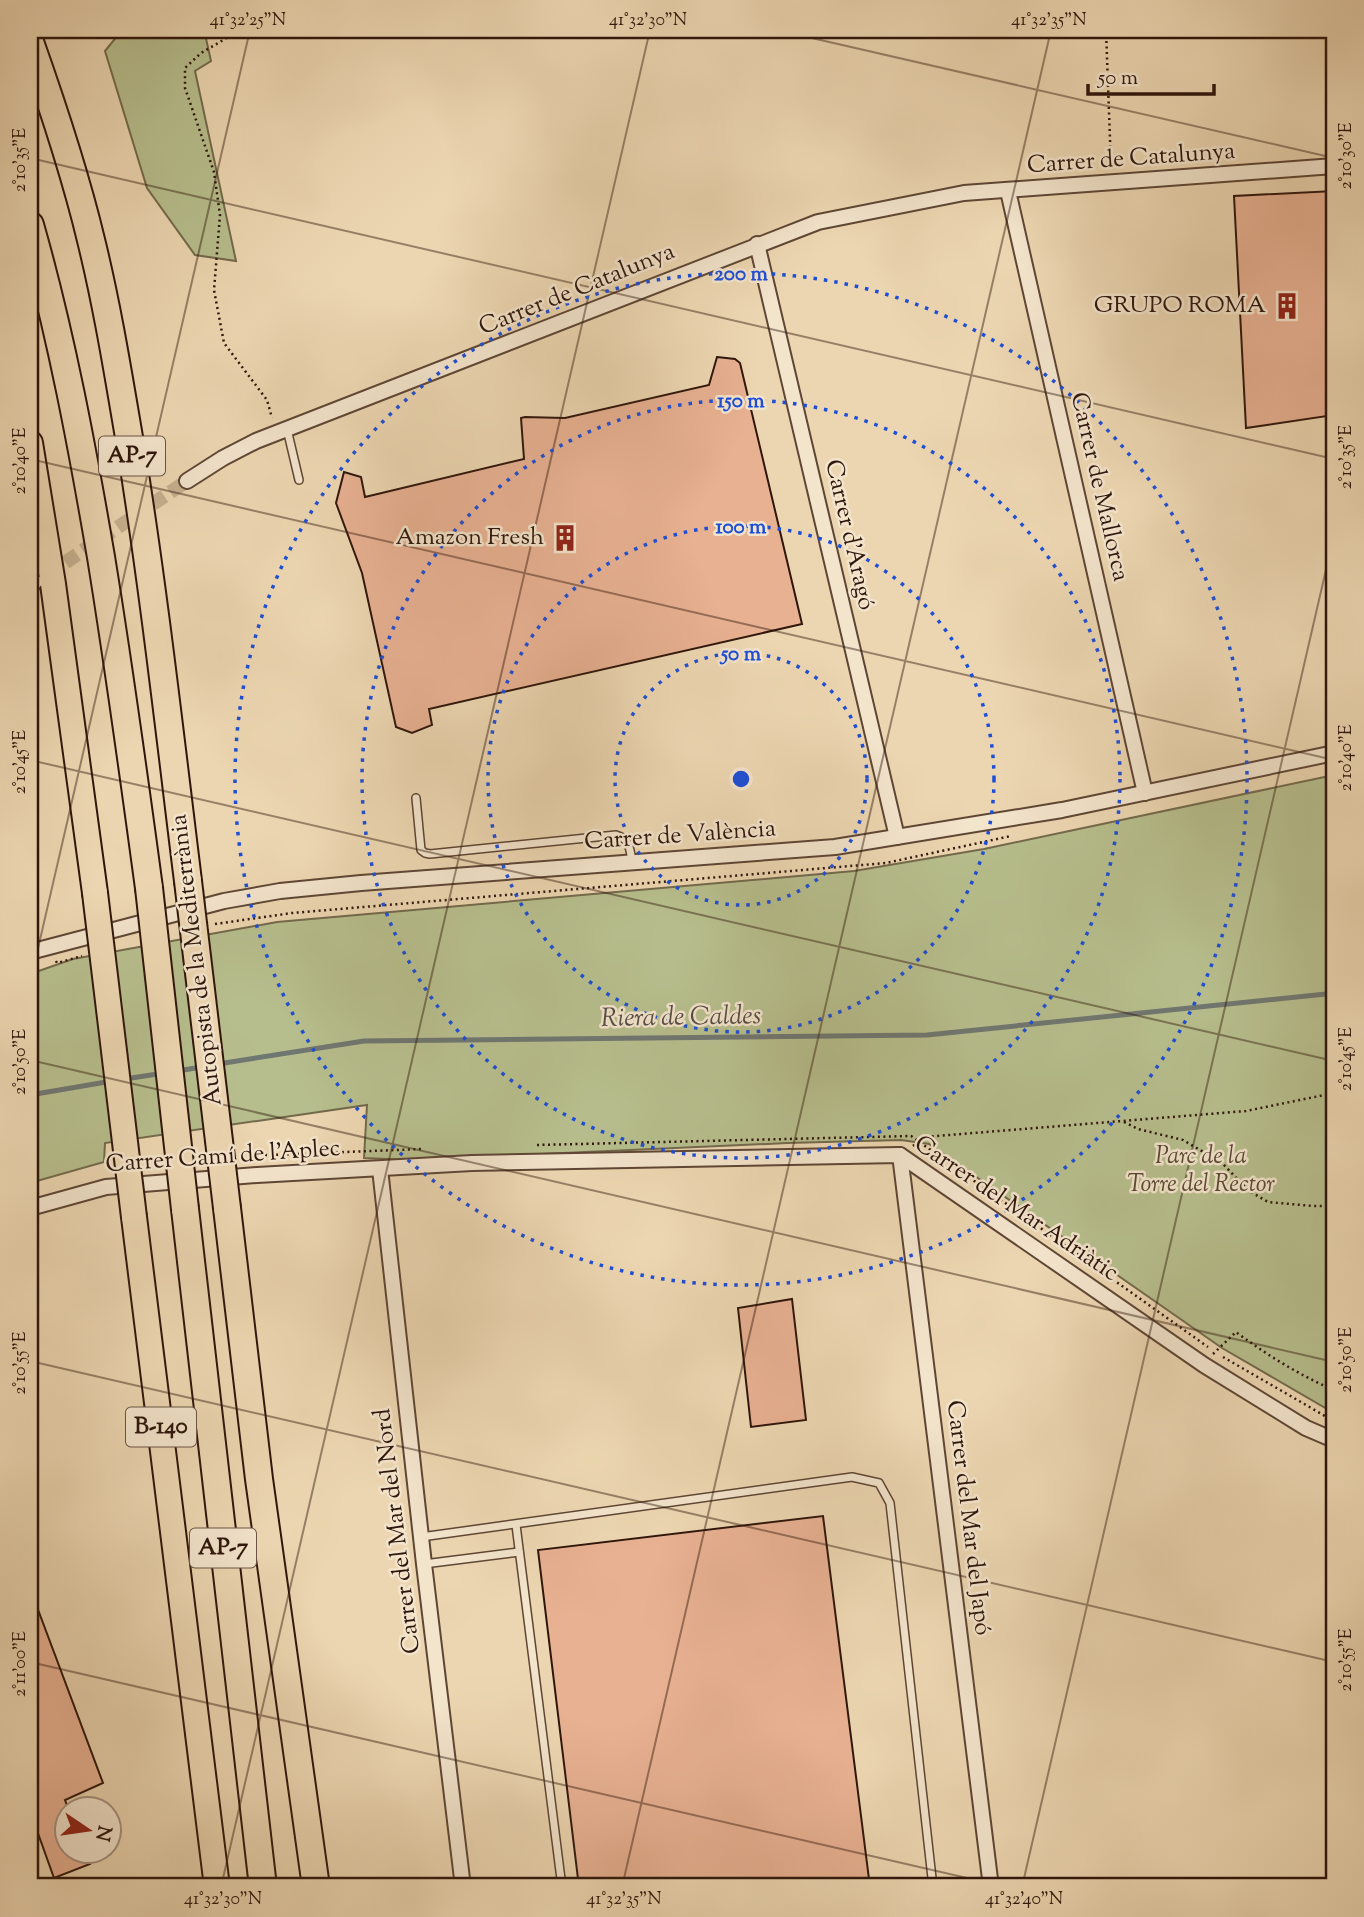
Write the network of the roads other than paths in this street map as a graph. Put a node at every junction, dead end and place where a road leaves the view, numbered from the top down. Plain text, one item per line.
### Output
1 (30, 42) edge
2 (1334, 166) edge
3 (1007, 191) junction
4 (30, 225) edge
5 (757, 244) junction
6 (281, 431) junction
7 (30, 443) edge
8 (299, 480) dead end
9 (187, 481) tunnel mouth
10 (1334, 753) edge
11 (1145, 793) junction
12 (416, 798) dead end
13 (897, 837) junction
14 (632, 862) junction
15 (30, 952) edge
16 (901, 1155) junction
17 (380, 1169) junction
18 (30, 1208) edge
19 (1334, 1440) edge
20 (516, 1525) junction
21 (421, 1537) junction
22 (519, 1552) junction
23 (424, 1564) junction
24 (212, 1836) junction
25 (316, 1884) edge
26 (207, 1887) edge
27 (217, 1887) edge
28 (263, 1887) edge
29 (463, 1887) edge
30 (562, 1887) edge
31 (933, 1887) edge
32 (991, 1887) edge

1 - 25 highway, Autopista de la Mediterrània / AP-7, bridge
2 - 3 street, Carrer de Catalunya
3 - 5 street, Carrer de Catalunya
3 - 11 street, Carrer de Mallorca
4 - 28 highway, Autopista de la Mediterrània / AP-7, bridge
5 - 6 street, Carrer de Catalunya
5 - 13 street, Carrer d'Aragó
6 - 8 lane
6 - 9 street, Carrer de Catalunya
7 - 24 highway, B-140, bridge
10 - 11 street, Carrer de València
11 - 13 street, Carrer de València
12 - 14 lane
13 - 14 street, Carrer de València
14 - 15 street, Carrer de València
16 - 17 street, Carrer del Mar Adriàtic
16 - 19 street, Carrer del Mar Adriàtic
16 - 32 street, Carrer del Mar del Japó
17 - 18 street, Carrer Camí de l'Aplec
17 - 21 street, Carrer del Mar del Nord
20 - 21 lane
20 - 22 lane
20 - 31 lane
21 - 23 street, Carrer del Mar del Nord
22 - 23 lane
22 - 30 lane
23 - 29 street, Carrer del Mar del Nord
24 - 26 highway, B-140
24 - 27 highway, B-140

